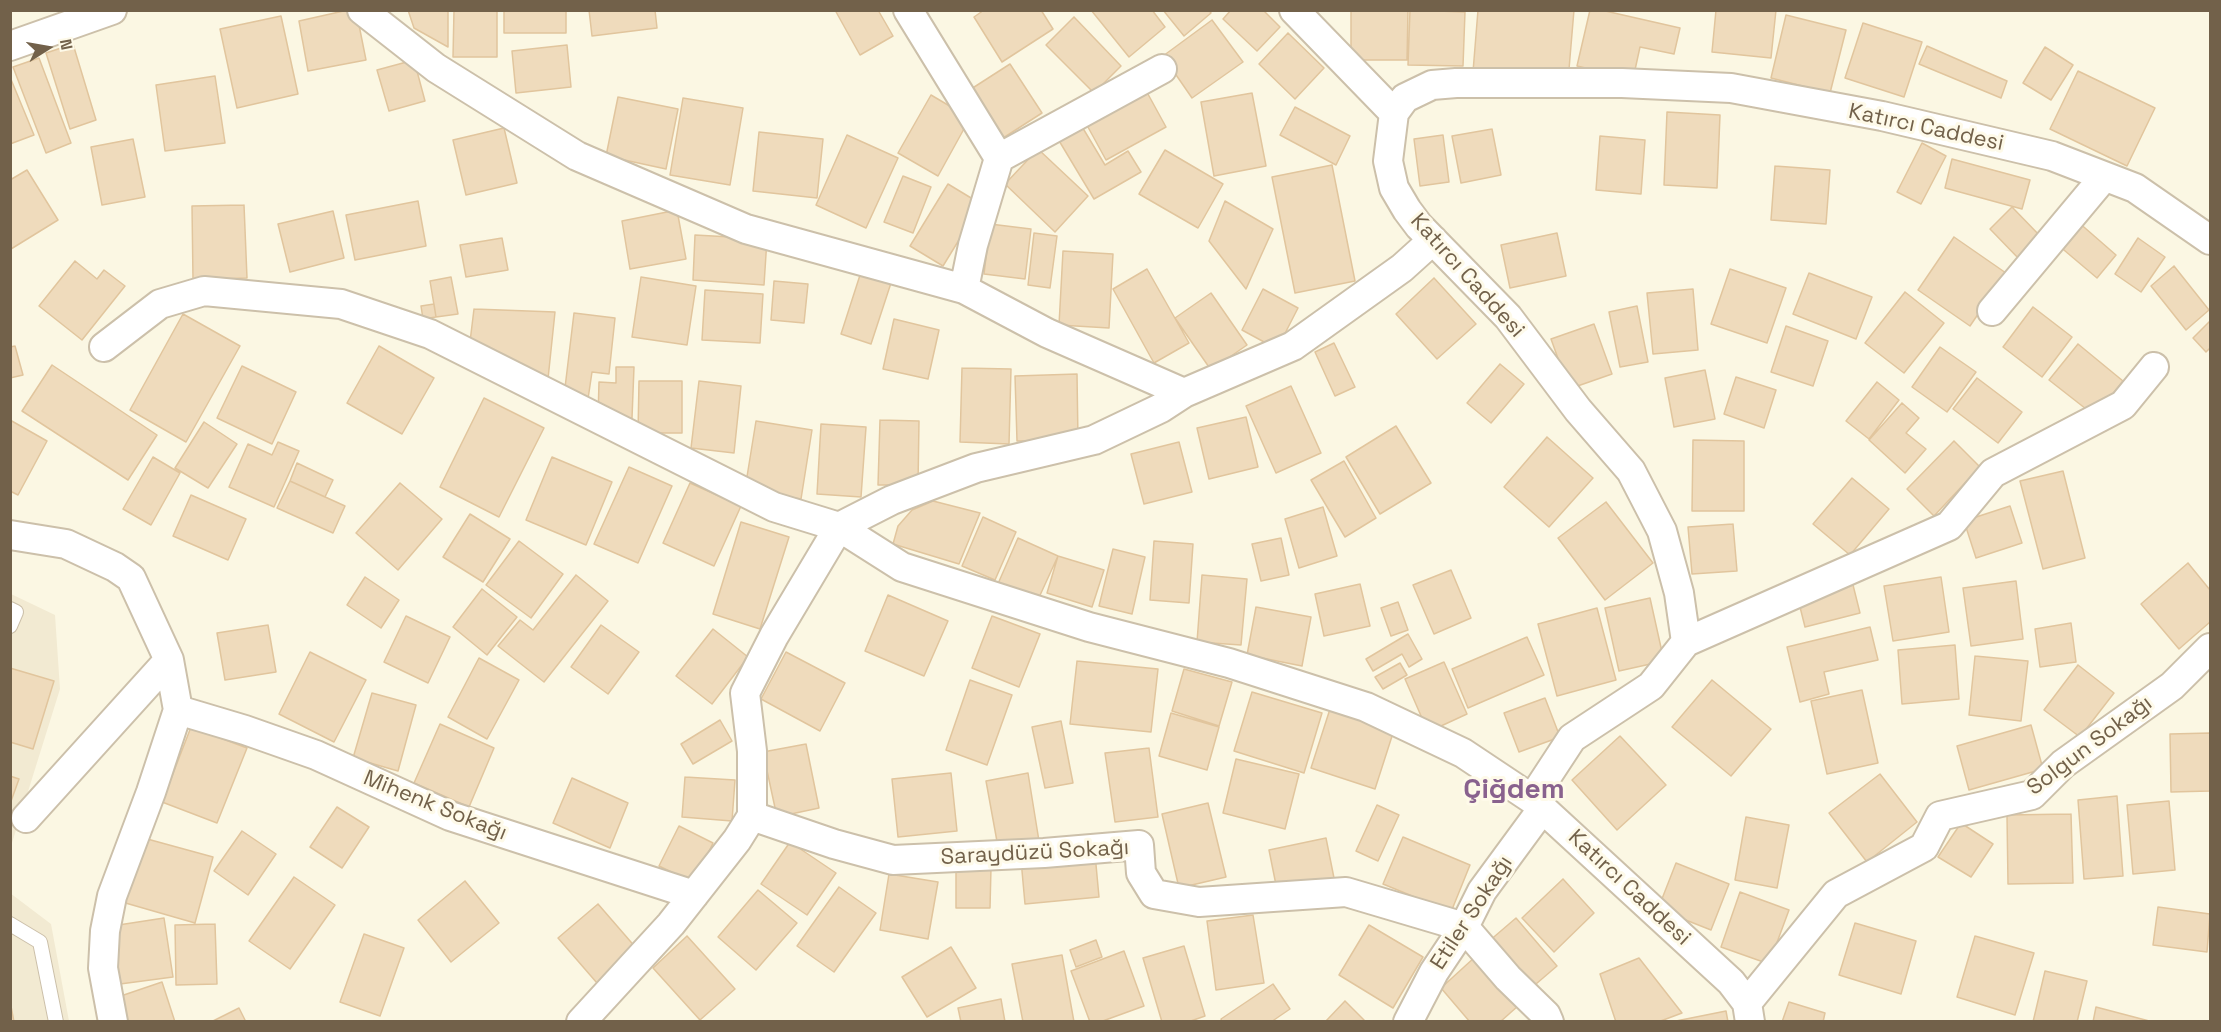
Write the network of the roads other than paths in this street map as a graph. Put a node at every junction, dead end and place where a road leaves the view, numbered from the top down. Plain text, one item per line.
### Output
1 (112, 10) edge
2 (362, 10) edge
3 (908, 10) edge
4 (1294, 10) edge
5 (10, 46) edge
6 (1162, 69) dead end
7 (1394, 113) junction
8 (999, 158) junction
9 (2104, 177) junction
10 (1434, 240) junction
11 (2211, 240) edge
12 (964, 289) junction
13 (1992, 311) dead end
14 (104, 346) dead end
15 (2154, 367) dead end
16 (1184, 393) junction
17 (839, 527) junction
18 (10, 535) edge
19 (10, 609) edge
20 (10, 626) edge
21 (1686, 642) junction
22 (2211, 648) edge
23 (169, 660) junction
24 (178, 710) junction
25 (1537, 803) junction
26 (752, 816) junction
27 (26, 818) dead end
28 (694, 895) junction
29 (10, 924) edge
30 (1464, 927) junction
31 (1749, 1012) edge
32 (56, 1022) edge
33 (113, 1022) edge
34 (581, 1022) edge
35 (1408, 1022) edge
36 (1549, 1022) edge

1 - 5 street
2 - 12 street
3 - 8 street
4 - 7 street
6 - 8 street
7 - 9 street, Katırcı Caddesi
7 - 10 street, Katırcı Caddesi
8 - 12 street
9 - 11 street, Katırcı Caddesi
9 - 13 street
10 - 16 street
10 - 21 street, Katırcı Caddesi
12 - 16 street
14 - 17 street, Katırcı Caddesi
15 - 21 street
16 - 17 street
17 - 25 street, Katırcı Caddesi
17 - 26 street
18 - 23 street
19 - 20 lane
21 - 25 street
22 - 31 street, Solgun Sokağı
23 - 24 street
23 - 27 street
24 - 28 street, Mihenk Sokağı
24 - 33 street
25 - 30 street, Etiler Sokağı
25 - 31 street, Katırcı Caddesi
26 - 28 street
26 - 30 street, Saraydüzü Sokağı
28 - 34 street
29 - 32 lane
30 - 35 street, Etiler Sokağı
30 - 36 street

